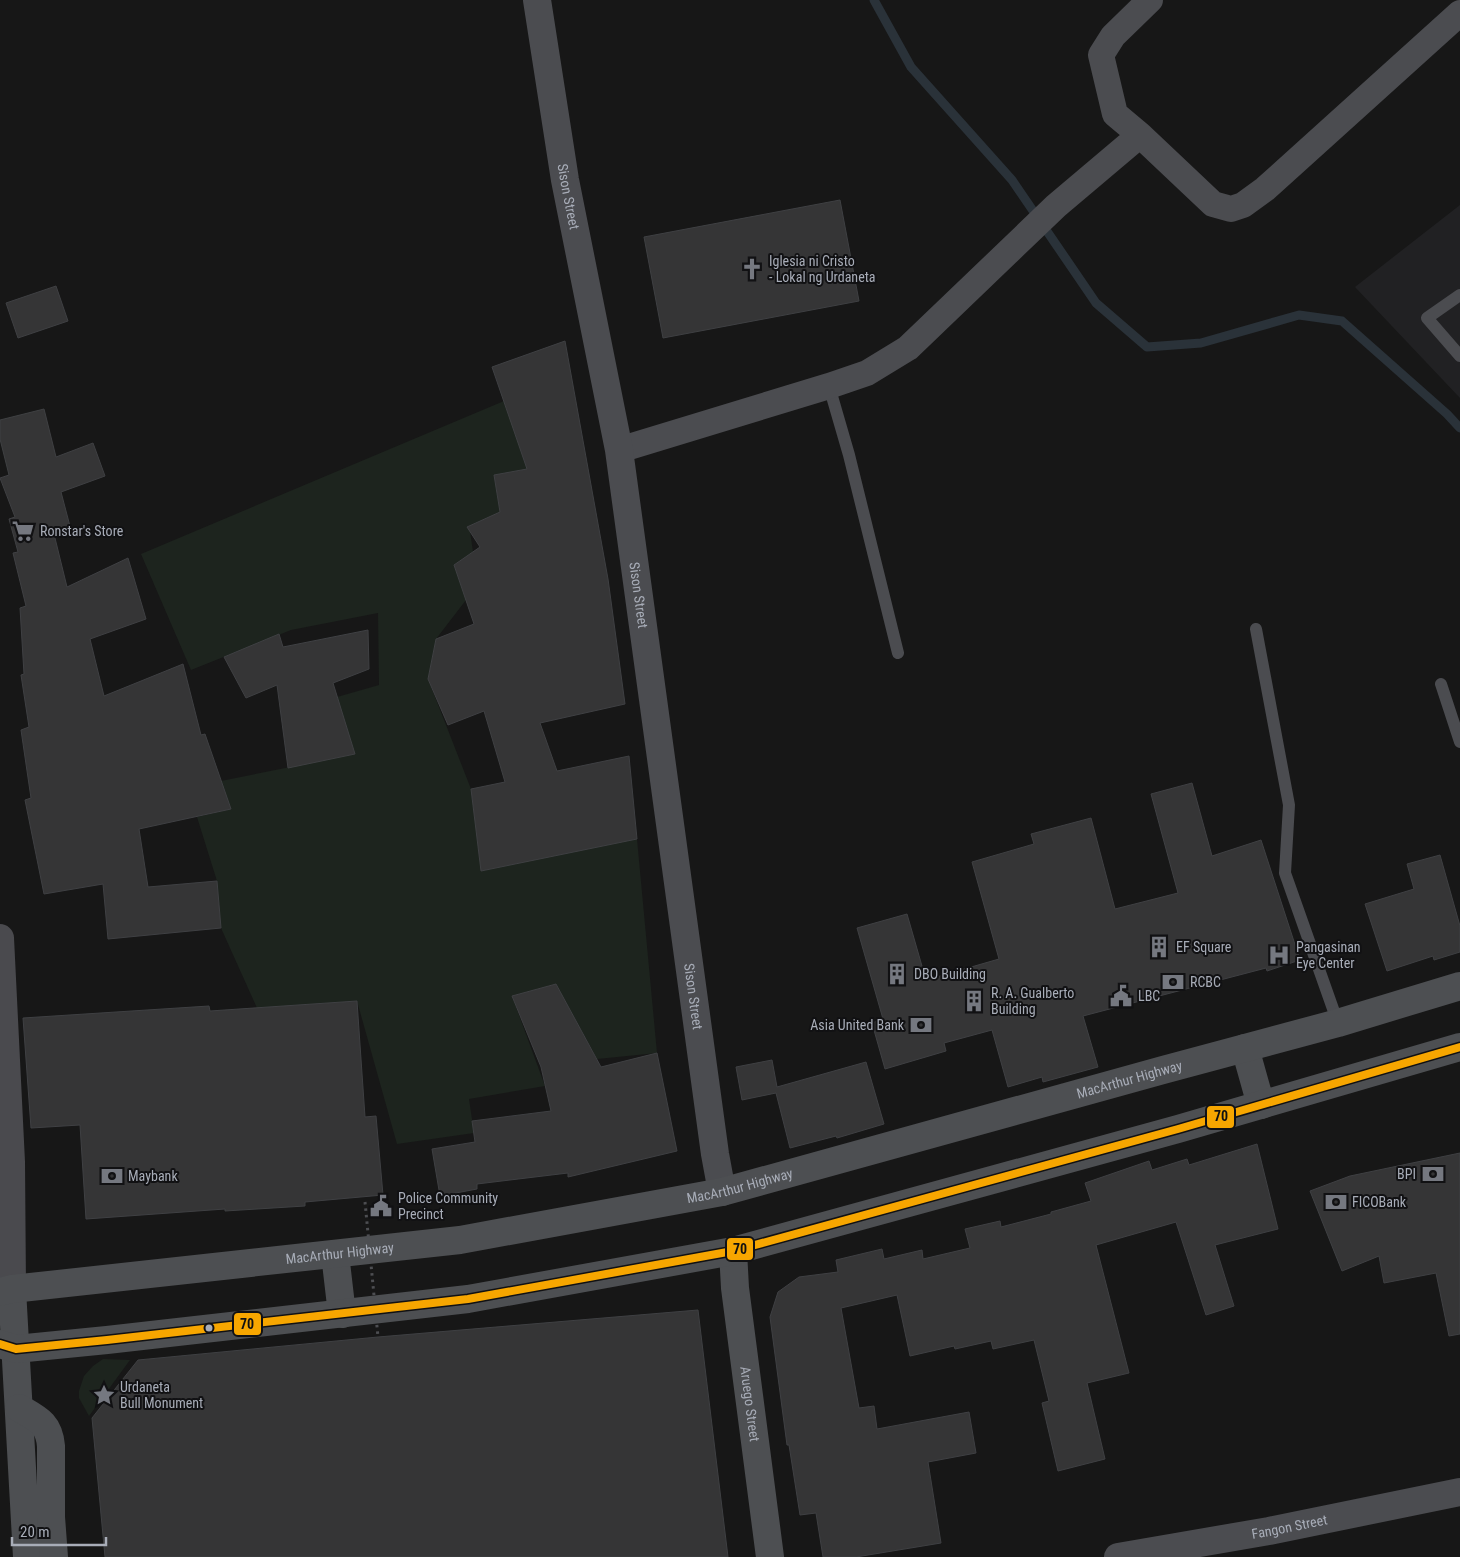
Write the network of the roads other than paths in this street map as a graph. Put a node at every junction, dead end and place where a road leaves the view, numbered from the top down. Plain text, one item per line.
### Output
1 (537, 0) edge
2 (1150, 0) edge
3 (1460, 12) edge
4 (1140, 135) junction
5 (1460, 295) edge
6 (1460, 356) edge
7 (829, 386) junction
8 (619, 450) junction
9 (1256, 629) dead end
10 (898, 653) dead end
11 (1441, 684) dead end
12 (1460, 742) edge
13 (0, 938) edge
14 (1460, 986) edge
15 (1338, 1023) junction
16 (1460, 1046) edge
17 (1245, 1048) junction
18 (1261, 1105) junction
19 (722, 1192) junction
20 (733, 1251) junction
21 (335, 1254) junction
22 (6, 1290) edge
23 (342, 1314) junction
24 (8, 1346) edge
25 (19, 1408) junction
26 (1460, 1492) edge
27 (27, 1557) edge
28 (54, 1557) edge
29 (770, 1557) edge
30 (1118, 1557) edge

1 - 8 street, Sison Street
2 - 4 street
3 - 4 street
4 - 7 street
5 - 6 lane
7 - 8 street
7 - 10 lane
8 - 19 street, Sison Street
9 - 15 lane
11 - 12 lane
13 - 22 main road
14 - 15 main road, MacArthur Highway
15 - 17 main road, MacArthur Highway
16 - 18 main road
17 - 18 main road
17 - 19 main road, MacArthur Highway
18 - 20 main road
19 - 21 main road, MacArthur Highway
20 - 23 main road
20 - 29 main road, Aruego Street
21 - 22 main road, MacArthur Highway
21 - 23 main road
22 - 24 main road
23 - 24 main road
24 - 25 main road
25 - 27 main road
25 - 28 main road
26 - 30 street, Fangon Street

